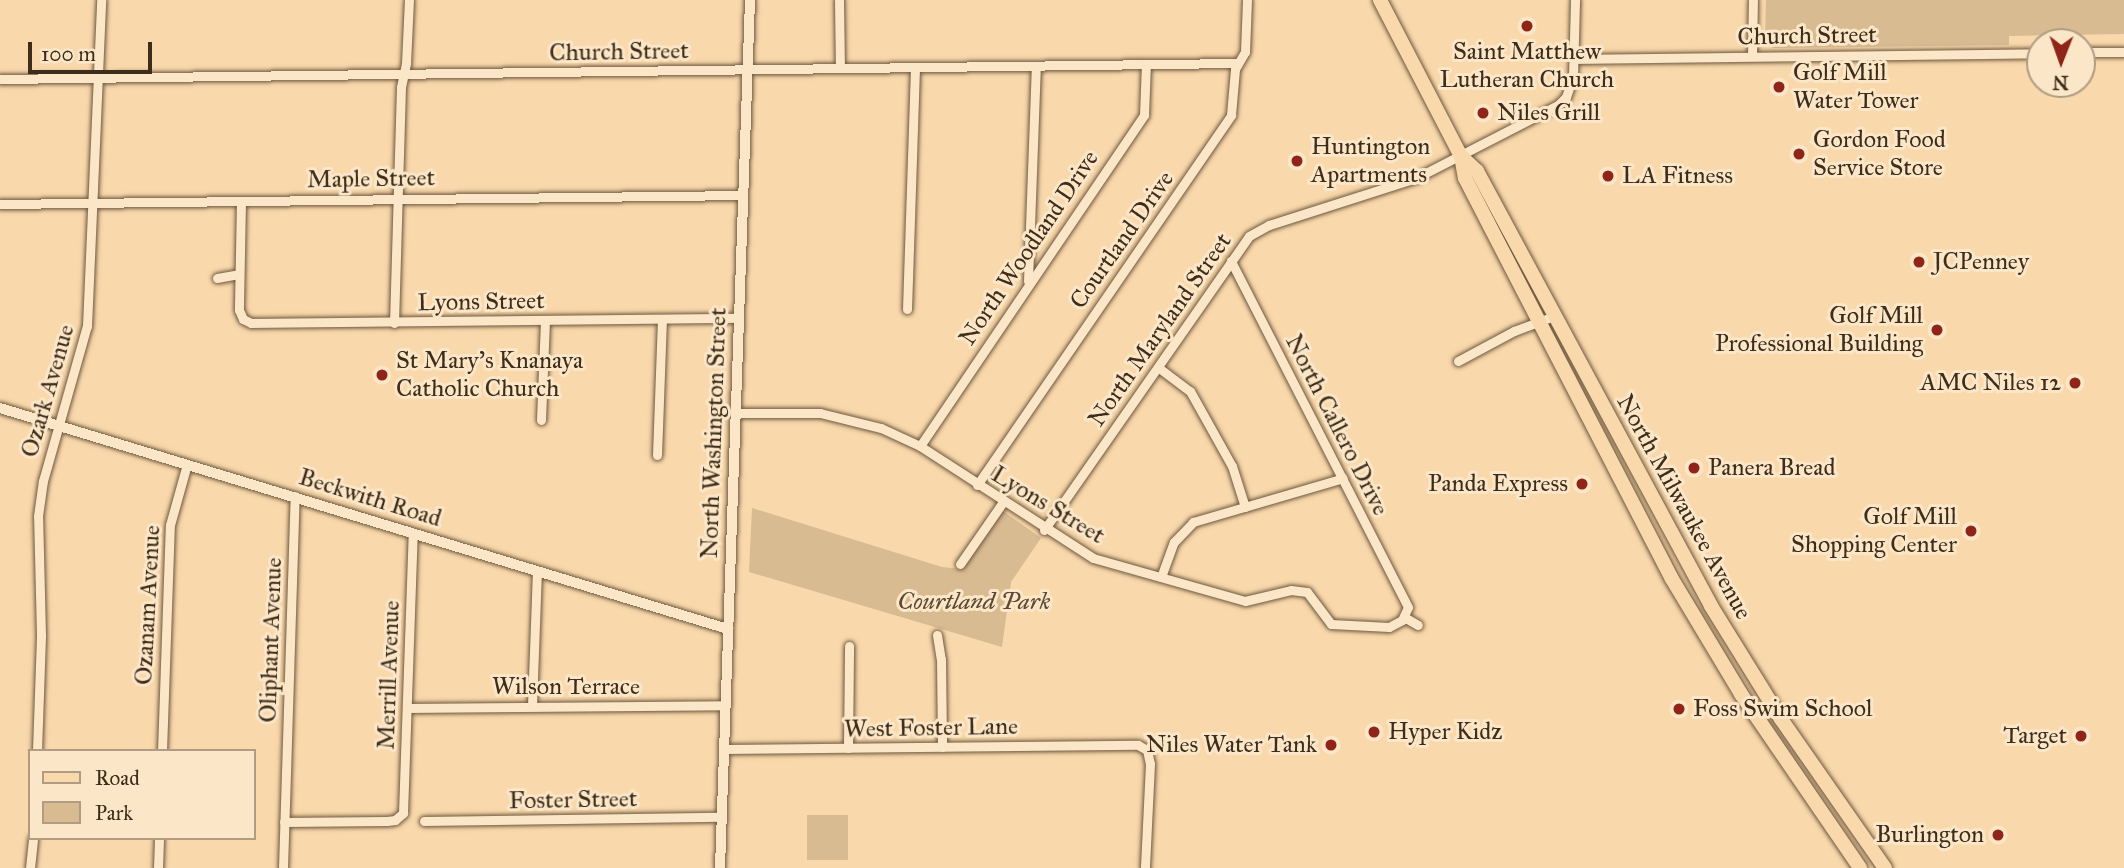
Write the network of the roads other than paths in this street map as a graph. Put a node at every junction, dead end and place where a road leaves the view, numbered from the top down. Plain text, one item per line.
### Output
1 (101, 0) edge
2 (409, 0) edge
3 (750, 0) edge
4 (839, 0) edge
5 (1247, 0) edge
6 (1380, 0) edge
7 (1576, 0) edge
8 (1753, 0) edge
9 (2096, 52) edge
10 (2124, 52) edge
11 (2026, 53) edge
12 (1752, 55) junction
13 (1574, 59) junction
14 (1238, 63) junction
15 (1146, 64) junction
16 (1036, 65) junction
17 (915, 67) junction
18 (840, 68) junction
19 (748, 69) junction
20 (404, 74) junction
21 (99, 77) junction
22 (0, 79) edge
23 (1461, 156) junction
24 (743, 195) junction
25 (398, 198) junction
26 (241, 201) junction
27 (94, 203) junction
28 (0, 204) edge
29 (1231, 261) junction
30 (239, 274) junction
31 (218, 278) dead end
32 (1028, 282) junction
33 (907, 309) dead end
34 (739, 318) junction
35 (1547, 318) junction
36 (662, 319) junction
37 (545, 321) junction
38 (394, 323) junction
39 (1458, 361) dead end
40 (1159, 368) junction
41 (0, 408) edge
42 (736, 412) junction
43 (541, 420) dead end
44 (58, 425) junction
45 (920, 446) junction
46 (657, 454) dead end
47 (187, 464) junction
48 (1343, 478) junction
49 (977, 485) junction
50 (295, 496) junction
51 (1003, 502) junction
52 (1245, 507) junction
53 (1044, 530) junction
54 (413, 533) junction
55 (960, 564) dead end
56 (537, 572) junction
57 (1161, 577) junction
58 (1404, 617) junction
59 (1418, 625) dead end
60 (728, 629) junction
61 (937, 635) dead end
62 (849, 646) dead end
63 (725, 705) junction
64 (532, 706) junction
65 (407, 708) junction
66 (942, 747) junction
67 (848, 748) junction
68 (37, 749) edge
69 (162, 749) edge
70 (724, 749) junction
71 (721, 817) junction
72 (424, 821) dead end
73 (284, 822) junction
74 (33, 840) edge
75 (159, 840) edge
76 (30, 868) edge
77 (158, 868) edge
78 (282, 868) edge
79 (720, 868) edge
80 (1145, 868) edge
81 (1860, 868) edge
82 (1885, 868) edge

1 - 21 street, Ozark Avenue
2 - 20 street
3 - 19 street, North Washington Street
4 - 18 street
5 - 14 street, Courtland Drive
6 - 23 main road, North Milwaukee Avenue
7 - 13 street, North Maryland Street
8 - 12 street
9 - 10 street
11 - 12 street, Church Street
12 - 13 street, Church Street
13 - 23 street, North Maryland Street
14 - 15 street, Church Street
14 - 49 street, Courtland Drive
15 - 16 street, Church Street
15 - 32 street, North Woodland Drive
16 - 17 street, Church Street
16 - 32 street
17 - 18 street, Church Street
17 - 33 street
18 - 19 street, Church Street
19 - 20 street, Church Street
19 - 24 street, North Washington Street
20 - 21 street, Church Street
20 - 25 street
21 - 22 street, Church Street
21 - 27 street, Ozark Avenue
23 - 29 street, North Maryland Street
23 - 35 main road, North Milwaukee Avenue
24 - 25 street, Maple Street
24 - 34 street, North Washington Street
25 - 26 street, Maple Street
25 - 38 street
26 - 27 street, Maple Street
26 - 30 street
27 - 28 street, Maple Street
27 - 44 street, Ozark Avenue
29 - 40 street, North Maryland Street
29 - 48 street, North Callero Drive
30 - 31 street
30 - 38 street, Lyons Street
32 - 45 street, North Woodland Drive
34 - 36 street, Lyons Street
34 - 42 street, North Washington Street
35 - 39 street
35 - 81 main road, North Milwaukee Avenue
35 - 82 main road, North Milwaukee Avenue
36 - 37 street, Lyons Street
36 - 46 street
37 - 38 street, Lyons Street
37 - 43 street
40 - 52 street
40 - 53 street, North Maryland Street
41 - 44 street, Beckwith Road
42 - 45 street, Lyons Street
42 - 60 street, North Washington Street
44 - 47 street, Beckwith Road
44 - 68 street, Ozark Avenue
45 - 49 street, Lyons Street
47 - 50 street, Beckwith Road
47 - 69 street, Ozanam Avenue
48 - 52 street
48 - 58 street, North Callero Drive
49 - 51 street, Lyons Street
50 - 54 street, Beckwith Road
50 - 73 street, Oliphant Avenue
51 - 53 street, Lyons Street
51 - 55 street
52 - 57 street
53 - 57 street, Lyons Street
54 - 56 street, Beckwith Road
54 - 65 street, Merrill Avenue
56 - 60 street, Beckwith Road
56 - 64 street
57 - 58 street, Lyons Street
58 - 59 street
60 - 63 street, North Washington Street
61 - 66 street
62 - 67 street
63 - 64 street, Wilson Terrace
63 - 70 street, North Washington Street
64 - 65 street, Wilson Terrace
65 - 73 street, Merrill Avenue
66 - 67 street, West Foster Lane
66 - 80 street, West Foster Lane
67 - 70 street, West Foster Lane
70 - 71 street, North Washington Street
71 - 72 street, Foster Street
71 - 79 street, North Washington Street
73 - 78 street, Oliphant Avenue
74 - 76 street
75 - 77 street

